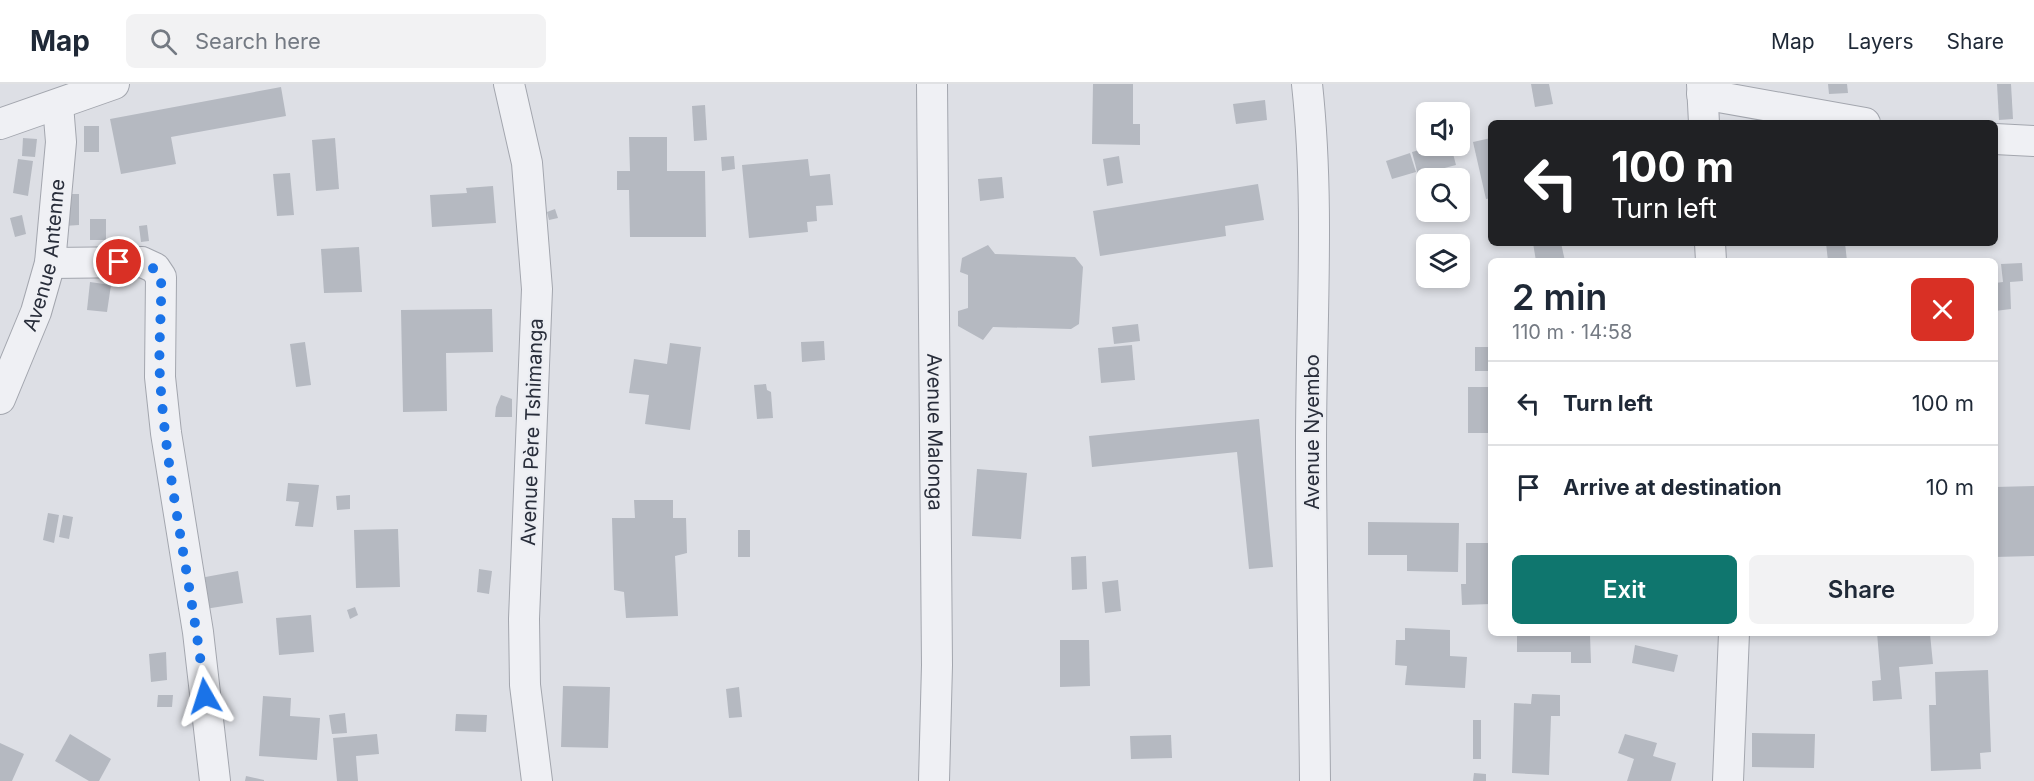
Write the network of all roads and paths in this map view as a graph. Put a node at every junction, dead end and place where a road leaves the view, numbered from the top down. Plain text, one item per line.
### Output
1 (114, 84) edge
2 (509, 84) edge
3 (932, 84) edge
4 (1307, 84) edge
5 (1703, 100) edge
6 (58, 105) junction
7 (1844, 120) edge
8 (0, 124) edge
9 (1998, 139) edge
10 (2034, 141) edge
11 (50, 264) junction
12 (0, 399) edge
13 (1734, 636) edge
14 (215, 781) edge
15 (537, 781) edge
16 (934, 781) edge
17 (1315, 781) edge
18 (1728, 781) edge

1 - 6 street
2 - 15 street, Avenue Père Tshimanga
3 - 16 street, Avenue Malonga
4 - 17 street, Avenue Nyembo
5 - 7 street
6 - 8 street
6 - 11 street, Avenue Antenne
9 - 10 street
11 - 12 street, Avenue Antenne
11 - 14 street
13 - 18 street

